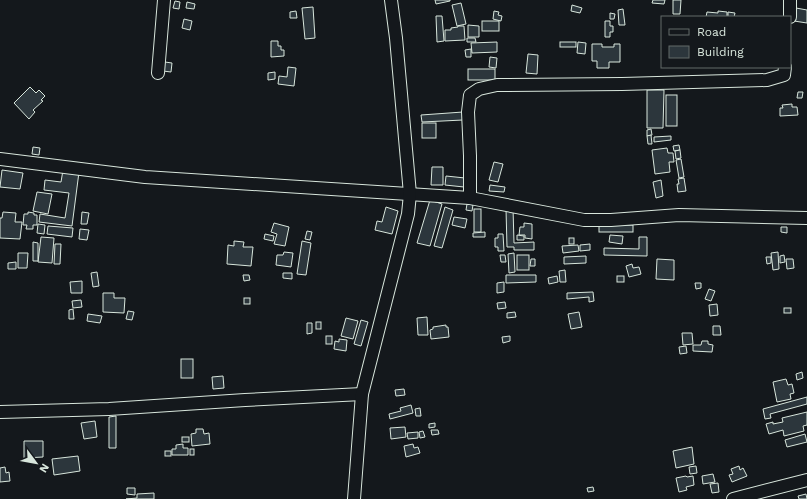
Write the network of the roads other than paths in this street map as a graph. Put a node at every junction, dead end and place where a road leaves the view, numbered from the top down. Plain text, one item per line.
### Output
1 (164, 0) edge
2 (391, 0) edge
3 (790, 0) edge
4 (790, 16) edge
5 (785, 68) edge
6 (158, 73) dead end
7 (0, 158) edge
8 (410, 194) junction
9 (470, 198) junction
10 (807, 218) edge
11 (362, 394) junction
12 (0, 412) edge
13 (807, 480) edge
14 (354, 499) edge
15 (733, 499) edge

1 - 6 street
2 - 8 street
3 - 4 street
5 - 9 street
7 - 8 street
8 - 9 street
8 - 11 street
9 - 10 street
11 - 12 street
11 - 14 street
13 - 15 street

